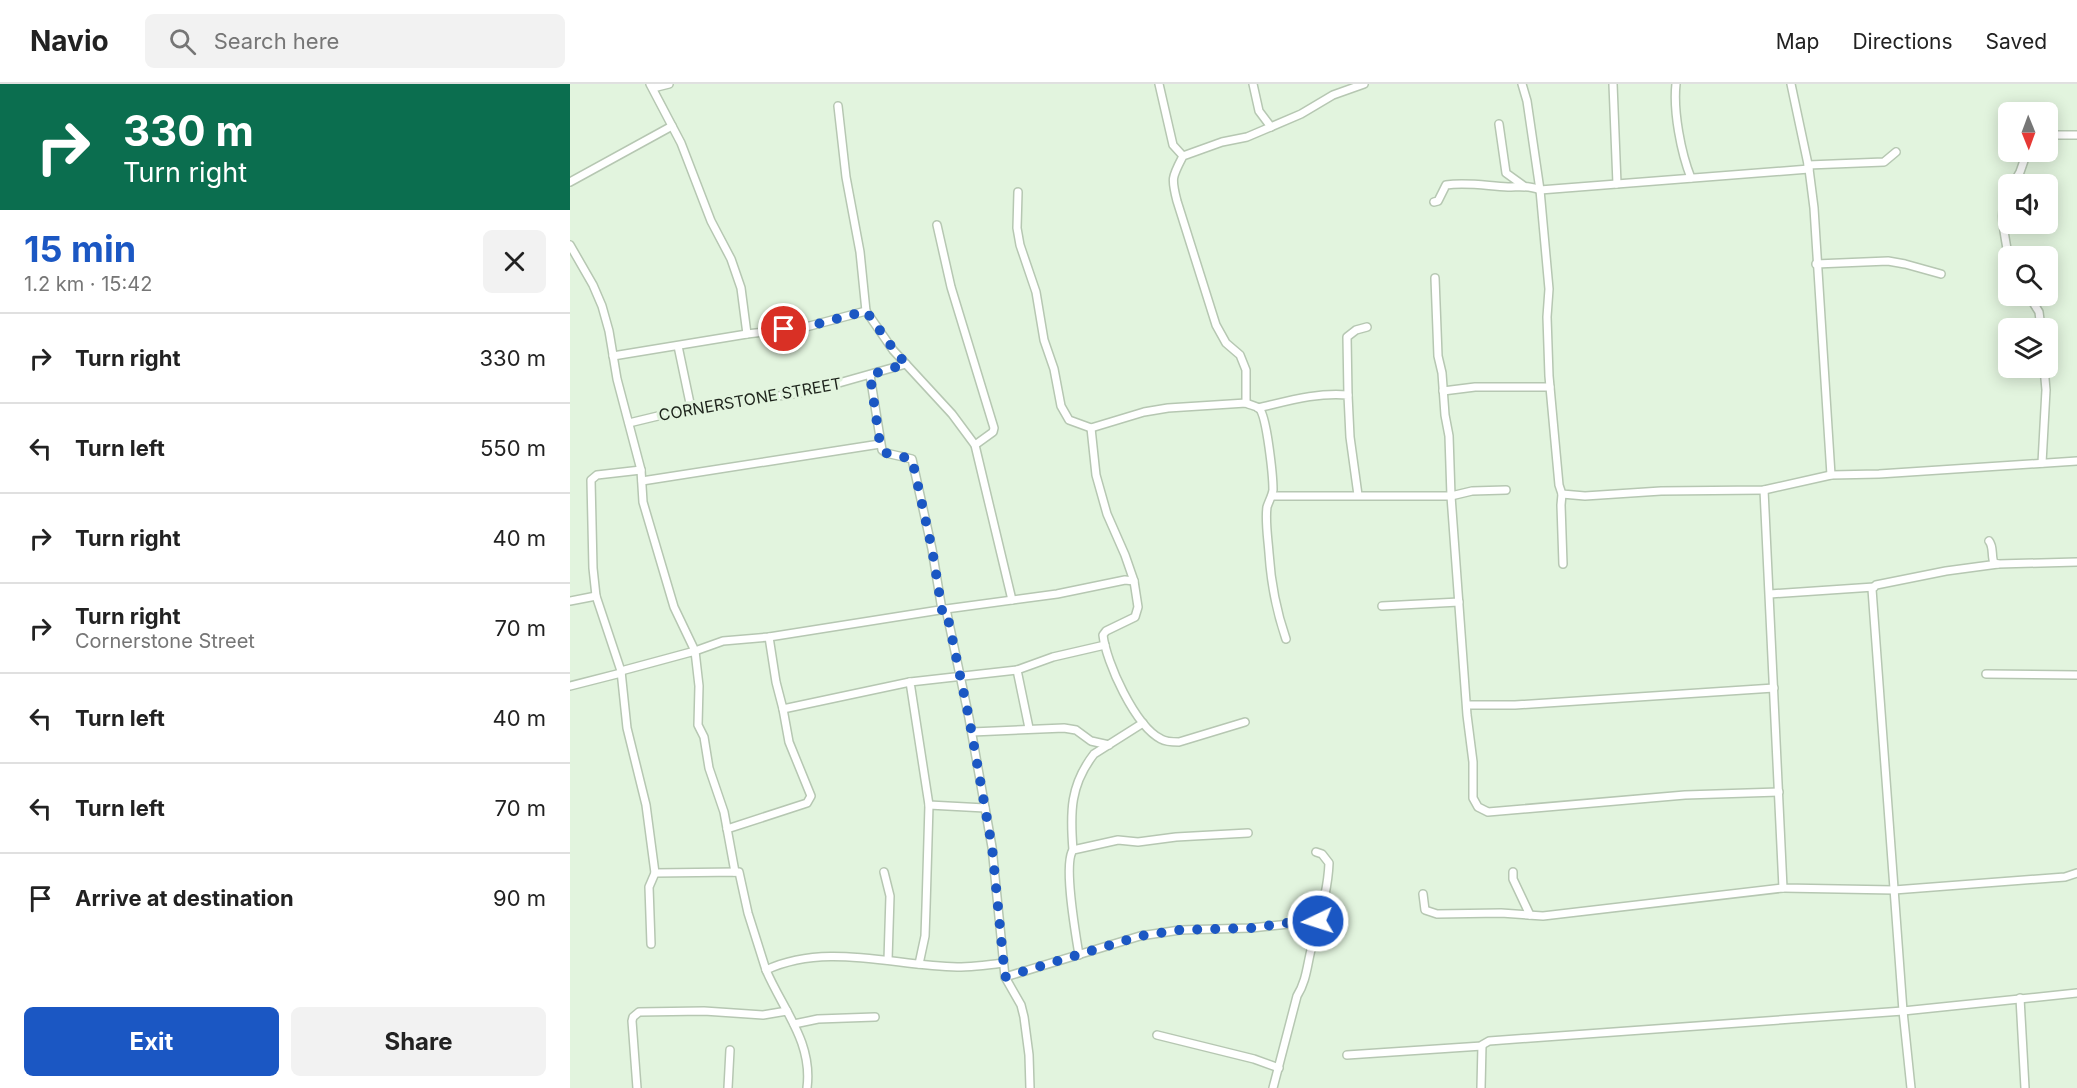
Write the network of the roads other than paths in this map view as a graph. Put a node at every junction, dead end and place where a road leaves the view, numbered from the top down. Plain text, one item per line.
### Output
1 (669, 84) edge
2 (1159, 84) edge
3 (1253, 84) edge
4 (1364, 84) edge
5 (1522, 84) edge
6 (1613, 84) edge
7 (1676, 84) edge
8 (1791, 84) edge
9 (651, 86) edge
10 (838, 106) dead end
11 (1262, 117) junction
12 (1499, 124) dead end
13 (672, 126) junction
14 (1271, 127) junction
15 (1257, 133) junction
16 (2058, 135) edge
17 (2077, 135) edge
18 (1896, 152) dead end
19 (1183, 156) junction
20 (1809, 167) junction
21 (1691, 178) junction
22 (570, 182) edge
23 (1617, 184) junction
24 (1524, 186) junction
25 (1540, 190) junction
26 (1018, 192) dead end
27 (1434, 202) dead end
28 (937, 225) dead end
29 (570, 245) edge
30 (1816, 264) junction
31 (1941, 274) dead end
32 (1435, 278) dead end
33 (866, 311) junction
34 (1367, 327) dead end
35 (747, 334) junction
36 (678, 346) junction
37 (614, 356) junction
38 (906, 364) junction
39 (870, 375) junction
40 (2045, 378) edge
41 (1550, 387) junction
42 (1443, 391) junction
43 (1348, 395) junction
44 (1246, 403) junction
45 (691, 408) junction
46 (1258, 408) junction
47 (629, 423) junction
48 (1091, 428) junction
49 (880, 444) junction
50 (975, 445) junction
51 (2077, 461) edge
52 (2042, 463) junction
53 (641, 470) junction
54 (1831, 475) junction
55 (642, 481) junction
56 (1506, 490) dead end
57 (1764, 490) junction
58 (1562, 494) junction
59 (1358, 495) junction
60 (1272, 496) junction
61 (1451, 496) junction
62 (1989, 541) dead end
63 (2077, 562) edge
64 (1563, 564) dead end
65 (1998, 564) junction
66 (1130, 568) junction
67 (1125, 580) junction
68 (1134, 582) junction
69 (1874, 587) junction
70 (1770, 594) junction
71 (596, 596) junction
72 (1012, 600) junction
73 (570, 601) edge
74 (1459, 602) junction
75 (1382, 606) dead end
76 (944, 610) junction
77 (769, 637) junction
78 (1286, 639) dead end
79 (1105, 645) junction
80 (695, 651) junction
81 (1017, 670) junction
82 (621, 672) junction
83 (1986, 674) dead end
84 (2077, 675) edge
85 (960, 677) junction
86 (910, 682) junction
87 (570, 686) edge
88 (1774, 688) junction
89 (1467, 705) junction
90 (783, 709) junction
91 (1143, 723) junction
92 (1245, 723) dead end
93 (1029, 728) junction
94 (972, 732) junction
95 (1091, 741) junction
96 (1109, 745) junction
97 (1094, 754) junction
98 (1779, 792) junction
99 (929, 805) junction
100 (985, 808) junction
101 (727, 829) junction
102 (1248, 833) dead end
103 (1073, 850) junction
104 (1316, 852) dead end
105 (735, 872) junction
106 (884, 872) dead end
107 (1513, 872) dead end
108 (655, 873) junction
109 (2077, 873) edge
110 (1783, 888) junction
111 (1894, 890) junction
112 (1423, 894) dead end
113 (1530, 915) junction
114 (1318, 921) junction
115 (651, 944) dead end
116 (1079, 956) junction
117 (888, 960) junction
118 (1003, 963) junction
119 (919, 964) junction
120 (766, 970) junction
121 (1005, 977) junction
122 (2077, 993) edge
123 (2020, 998) junction
124 (787, 1011) junction
125 (1903, 1011) junction
126 (875, 1017) dead end
127 (794, 1024) junction
128 (1157, 1035) dead end
129 (1482, 1046) junction
130 (730, 1050) dead end
131 (1347, 1055) dead end
132 (1279, 1068) junction
133 (637, 1088) edge
134 (728, 1088) edge
135 (807, 1088) edge
136 (1030, 1088) edge
137 (1273, 1088) edge
138 (1481, 1088) edge
139 (1911, 1088) edge
140 (2025, 1088) edge

1 - 9 street
2 - 19 street
3 - 11 street
4 - 14 street
5 - 25 street
6 - 23 street
7 - 21 street
8 - 20 street
9 - 13 street
10 - 33 street
11 - 14 street
11 - 15 street
12 - 24 street
13 - 22 street
13 - 35 street
14 - 15 street
15 - 19 street
16 - 17 street
18 - 20 street
19 - 44 street
20 - 21 street
20 - 30 street
21 - 23 street
23 - 25 street
24 - 25 street
24 - 27 street
25 - 41 street
26 - 48 street
28 - 50 street
29 - 37 street
30 - 31 street
30 - 54 street
32 - 42 street
33 - 35 street
33 - 38 street
34 - 43 street
35 - 36 street
36 - 37 street
36 - 45 street
37 - 47 street
38 - 39 street, CORNERSTONE STREET
38 - 50 street
39 - 45 street, CORNERSTONE STREET
39 - 49 street
40 - 52 street
41 - 42 street
41 - 58 street
42 - 61 street
43 - 46 street
43 - 59 street
44 - 46 street
44 - 48 street
45 - 47 street, CORNERSTONE STREET
46 - 60 street
47 - 53 street
48 - 66 street
49 - 55 street
49 - 76 street
50 - 72 street
51 - 52 street
52 - 54 street
53 - 55 street
53 - 71 street
54 - 57 street
55 - 80 street
56 - 61 street
57 - 58 street
57 - 70 street
58 - 64 street
59 - 60 street
59 - 61 street
60 - 78 street
61 - 74 street
62 - 65 street
63 - 65 street
65 - 69 street
66 - 67 street
66 - 68 street
67 - 68 street
67 - 72 street
68 - 79 street
69 - 70 street
69 - 111 street
70 - 88 street
71 - 73 street
71 - 82 street
72 - 76 street
74 - 75 street
74 - 89 street
76 - 77 street
76 - 85 street
77 - 80 street
77 - 90 street
79 - 81 street
79 - 91 street
80 - 82 street
80 - 101 street
81 - 85 street
81 - 93 street
82 - 87 street
82 - 108 street
83 - 84 street
85 - 86 street
85 - 94 street
86 - 90 street
86 - 99 street
88 - 89 street
88 - 98 street
89 - 98 street
90 - 101 street
91 - 92 street
91 - 96 street
93 - 94 street
93 - 95 street
94 - 100 street
95 - 96 street
95 - 97 street
96 - 97 street
97 - 103 street
98 - 110 street
99 - 100 street
99 - 119 street
100 - 118 street
101 - 105 street
102 - 103 street
103 - 116 street
104 - 114 street
105 - 108 street
105 - 120 street
106 - 117 street
107 - 113 street
108 - 115 street
109 - 111 street
110 - 111 street
110 - 113 street
111 - 125 street
112 - 113 street
114 - 116 street
114 - 132 street
116 - 121 street
117 - 119 street
117 - 120 street
118 - 119 street
118 - 121 street
120 - 124 street
121 - 136 street
122 - 123 street
123 - 125 street
123 - 140 street
124 - 127 street
124 - 133 street
125 - 129 street
125 - 139 street
126 - 127 street
127 - 135 street
128 - 132 street
129 - 131 street
129 - 138 street
130 - 134 street
132 - 137 street

